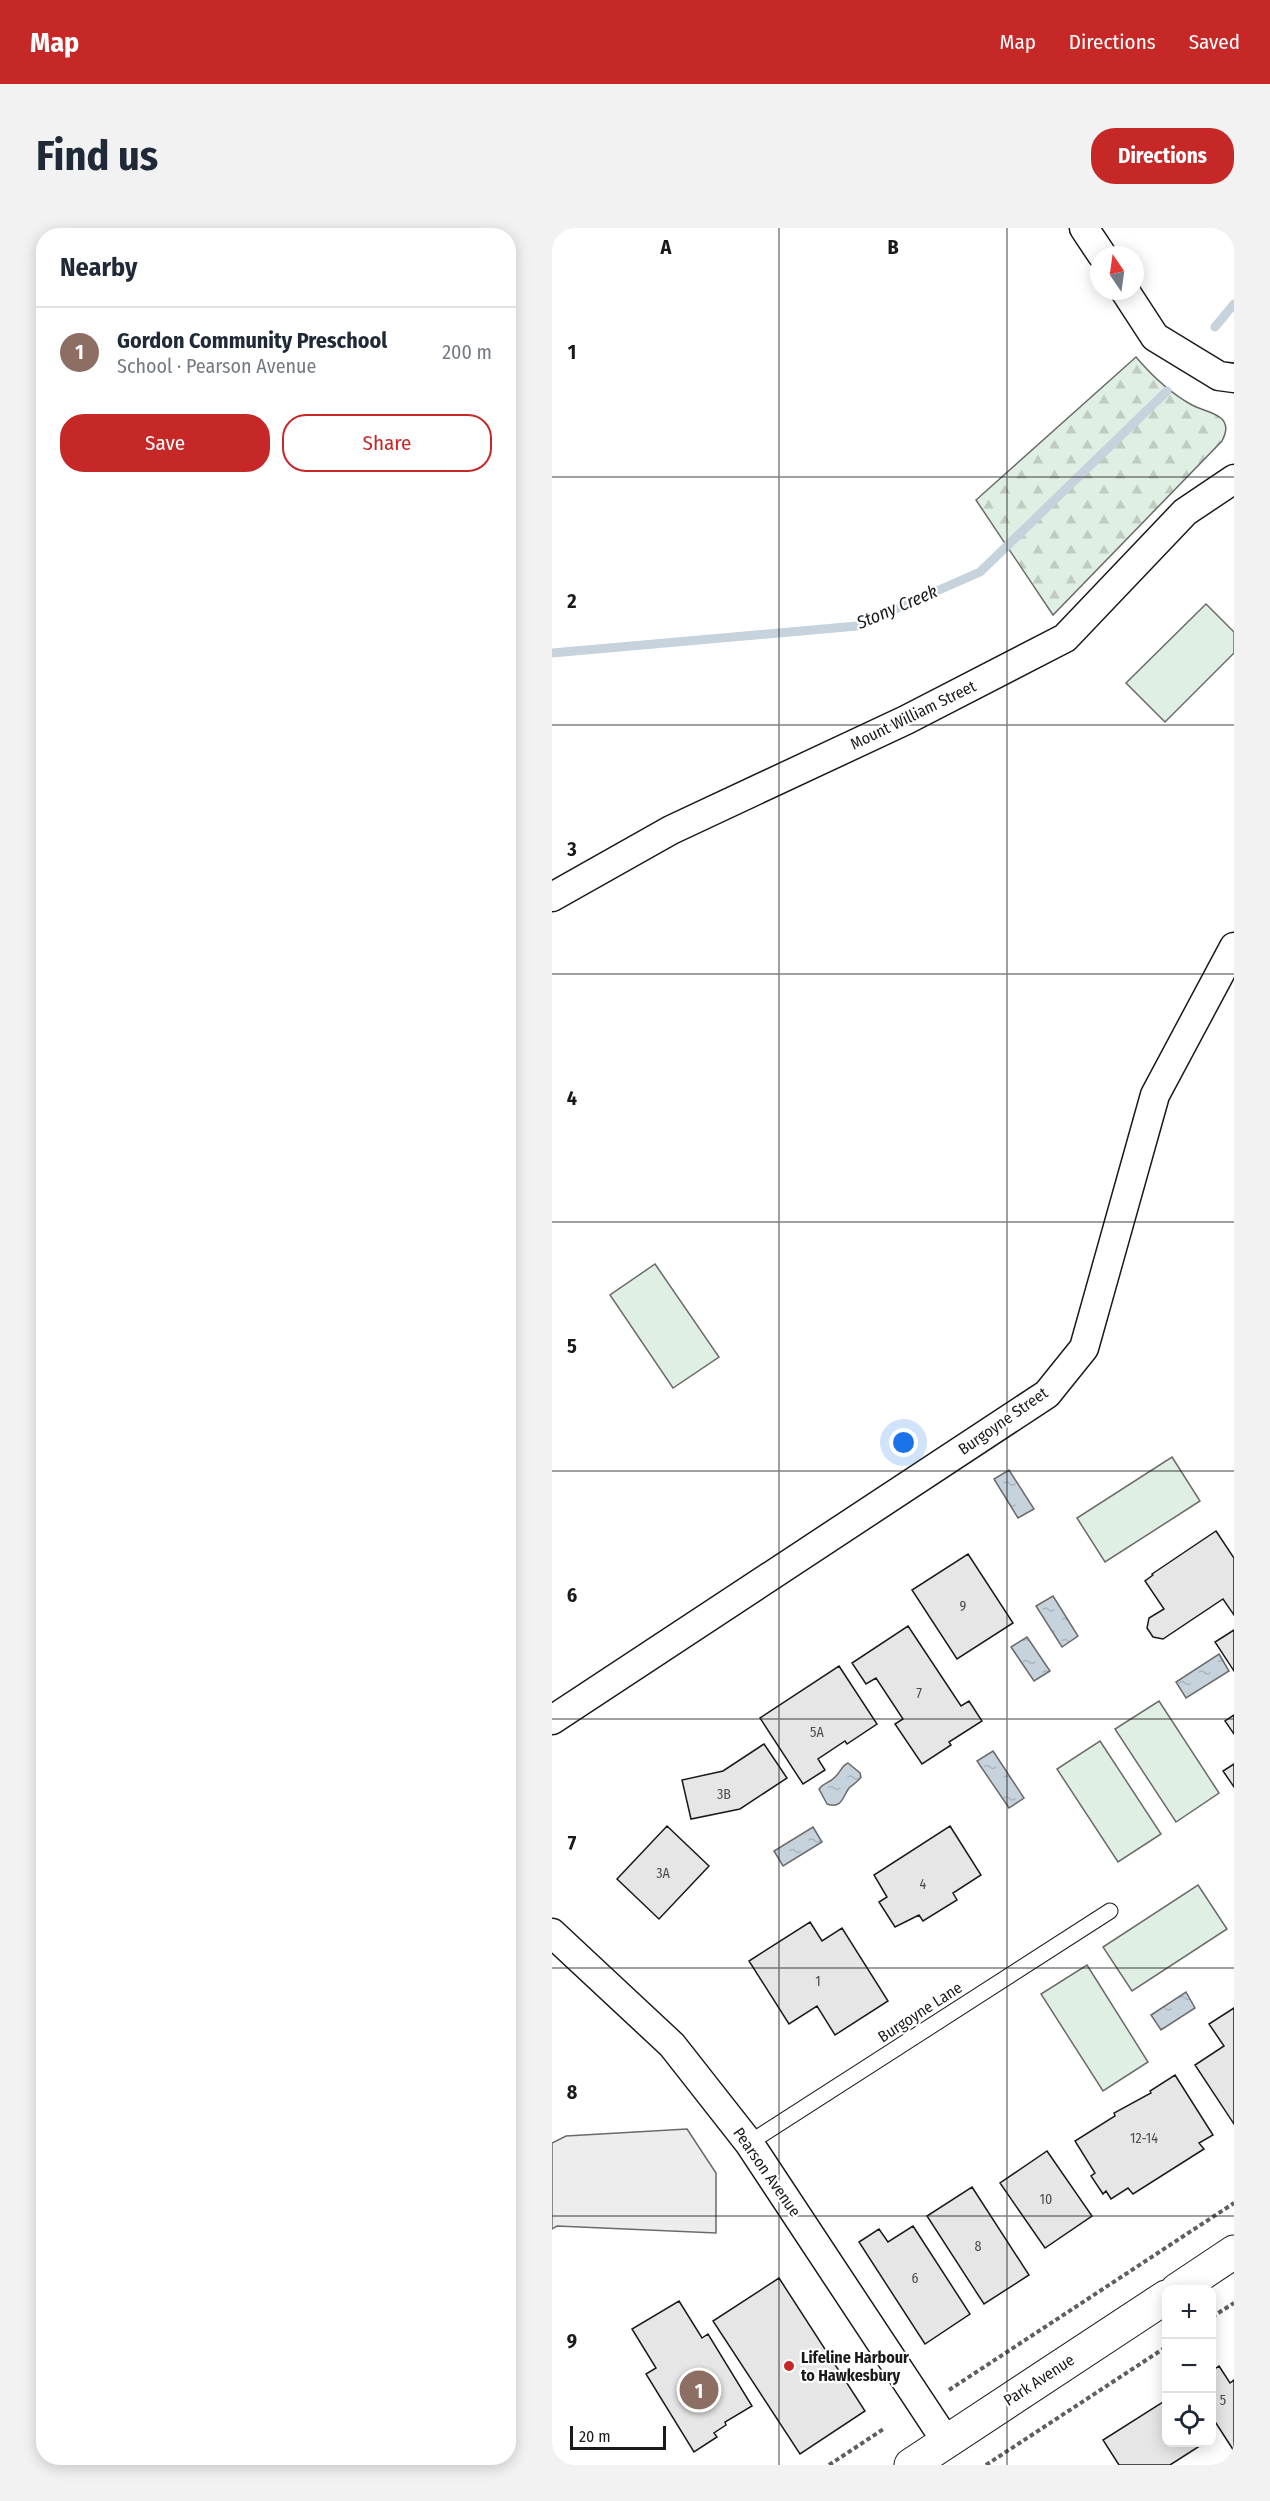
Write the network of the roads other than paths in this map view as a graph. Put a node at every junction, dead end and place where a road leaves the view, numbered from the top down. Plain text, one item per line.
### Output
1 (1084, 228) edge
2 (1096, 246) edge
3 (1131, 300) edge
4 (1234, 378) edge
5 (1234, 479) edge
6 (552, 897) edge
7 (1234, 947) edge
8 (552, 1720) edge
9 (1110, 1911) dead end
10 (552, 1933) edge
11 (749, 2143) junction
12 (1234, 2252) edge
13 (1184, 2285) edge
14 (1162, 2300) edge
15 (946, 2441) junction
16 (911, 2465) edge

1 - 2 street
3 - 4 street
5 - 6 street, Mount William Street
7 - 8 street, Burgoyne Street
9 - 11 lane, Burgoyne Lane
10 - 11 street, Pearson Avenue
11 - 15 street, Pearson Avenue
12 - 13 street
14 - 15 street, Park Avenue
15 - 16 street, Park Avenue

